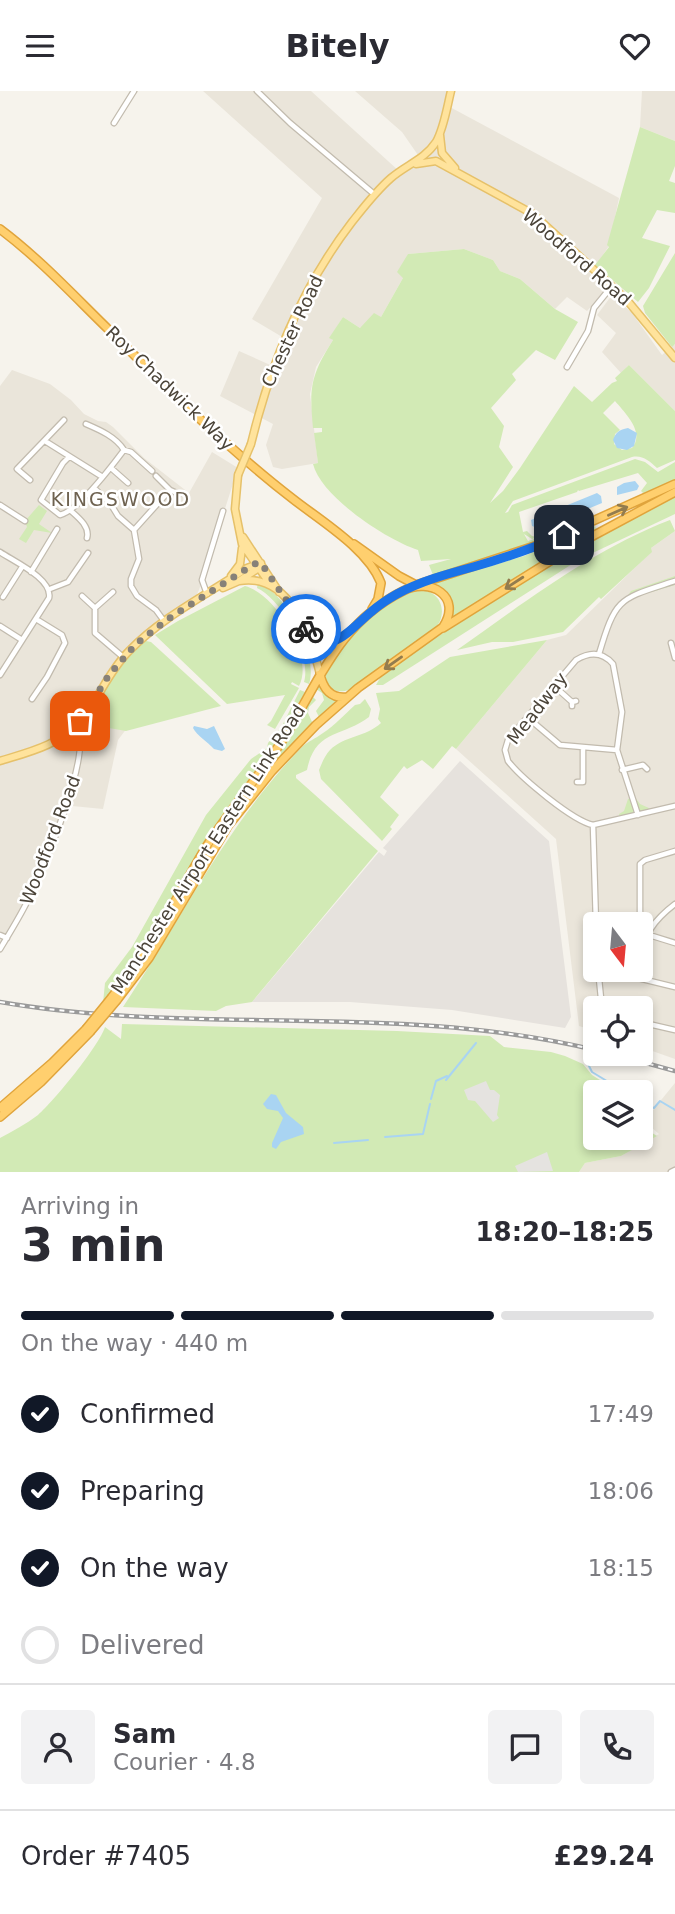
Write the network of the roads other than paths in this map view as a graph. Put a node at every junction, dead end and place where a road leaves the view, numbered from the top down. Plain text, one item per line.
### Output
1 (134, 91) edge
2 (257, 91) edge
3 (452, 91) edge
4 (114, 123) dead end
5 (440, 132) junction
6 (430, 150) junction
7 (442, 152) junction
8 (434, 161) junction
9 (409, 166) junction
10 (462, 174) junction
11 (375, 195) junction
12 (0, 229) edge
13 (612, 286) junction
14 (675, 358) edge
15 (567, 367) dead end
16 (64, 420) dead end
17 (86, 424) dead end
18 (45, 440) junction
19 (124, 450) junction
20 (69, 457) junction
21 (111, 468) junction
22 (101, 476) junction
23 (30, 480) dead end
24 (128, 483) dead end
25 (675, 484) edge
26 (94, 488) junction
27 (170, 490) junction
28 (675, 492) edge
29 (179, 494) dead end
30 (0, 505) edge
31 (71, 511) junction
32 (223, 511) dead end
33 (25, 521) dead end
34 (57, 529) dead end
35 (134, 530) junction
36 (240, 533) junction
37 (87, 538) dead end
38 (347, 540) junction
39 (242, 544) junction
40 (0, 552) edge
41 (88, 553) dead end
42 (384, 564) junction
43 (258, 565) junction
44 (22, 567) junction
45 (31, 572) junction
46 (431, 579) junction
47 (239, 581) junction
48 (675, 581) edge
49 (222, 584) junction
50 (416, 585) junction
51 (50, 589) junction
52 (276, 590) junction
53 (113, 591) dead end
54 (209, 594) junction
55 (82, 596) dead end
56 (3, 597) dead end
57 (95, 608) junction
58 (370, 612) junction
59 (36, 619) junction
60 (164, 622) junction
61 (0, 626) edge
62 (308, 632) junction
63 (438, 632) junction
64 (349, 633) junction
65 (22, 640) junction
66 (671, 643) dead end
67 (599, 654) junction
68 (123, 657) junction
69 (675, 658) edge
70 (320, 674) junction
71 (0, 675) edge
72 (553, 685) junction
73 (349, 696) junction
74 (32, 699) dead end
75 (573, 703) dead end
76 (527, 717) junction
77 (76, 726) junction
78 (583, 748) junction
79 (617, 750) junction
80 (0, 761) edge
81 (645, 765) dead end
82 (622, 770) junction
83 (581, 784) dead end
84 (675, 806) edge
85 (638, 815) junction
86 (593, 825) junction
87 (675, 851) edge
88 (675, 904) edge
89 (596, 912) edge
90 (640, 912) edge
91 (653, 925) edge
92 (0, 935) edge
93 (653, 936) edge
94 (7, 938) junction
95 (675, 943) edge
96 (0, 949) edge
97 (653, 982) edge
98 (675, 987) edge
99 (115, 998) junction
100 (653, 1025) edge
101 (88, 1030) junction
102 (675, 1030) edge
103 (0, 1108) edge
104 (0, 1117) edge

1 - 4 street
2 - 11 street
3 - 5 main road, Chester Road
5 - 6 main road, Chester Road
5 - 7 main road, Chester Road
6 - 7 main road
6 - 8 main road
6 - 9 main road, Chester Road
7 - 8 main road
7 - 10 main road, Woodford Road
8 - 9 main road, Chester Road
8 - 10 main road, Woodford Road
9 - 11 main road, Chester Road
10 - 13 main road, Woodford Road
11 - 36 main road, Chester Road, bridge
12 - 38 highway, Roy Chadwick Way
13 - 14 main road, Woodford Road
13 - 15 street
16 - 18 street
17 - 19 street
18 - 20 street
18 - 23 street
19 - 21 street
19 - 27 street
20 - 22 street
20 - 31 street
21 - 22 street
21 - 24 street
22 - 26 street
46 -> 25 highway
26 - 31 street
26 - 35 street
27 - 29 street
27 - 35 street
28 -> 63 highway
30 - 33 street
31 - 37 street
32 - 54 street
34 - 45 street
35 - 60 street
36 - 39 main road, Chester Road
36 - 43 main road
38 - 42 highway, Roy Chadwick Way
38 - 58 highway, Roy Chadwick Way
39 - 43 main road, Chester Road
39 - 49 main road
40 - 44 street
41 - 51 street
42 - 46 highway, Roy Chadwick Way
42 - 50 highway, Roy Chadwick Way
43 - 47 main road
43 - 49 main road
43 - 52 main road, Chester Road
44 - 45 street
44 - 56 street
45 - 51 street
46 - 50 highway
47 - 52 main road
47 - 54 main road
48 - 67 street
49 - 54 main road
50 - 58 highway, Manchester Airport Eastern Link Road
50 - 63 highway, Roy Chadwick Way
51 - 59 street
52 - 62 main road, Chester Road
53 - 57 street
54 - 60 main road
55 - 57 street
57 - 68 street
58 - 64 highway, Manchester Airport Eastern Link Road
59 - 65 street
59 - 74 street
60 - 68 main road
61 - 65 street
62 - 64 main road
62 - 70 main road, Chester Road
63 -> 73 highway, Manchester Airport Eastern Link Road
64 - 70 highway, Manchester Airport Eastern Link Road
65 - 71 street
66 - 69 street
67 - 72 street, Meadway
67 - 79 street
68 - 77 main road
70 - 73 highway
70 - 99 highway, Manchester Airport Eastern Link Road
72 - 75 street
72 - 76 street, Meadway
73 - 99 highway, Manchester Airport Eastern Link Road
76 - 78 street
76 - 86 street, Meadway
77 - 80 main road
77 - 94 street, Woodford Road
78 - 79 street
78 - 83 street
79 - 82 street
81 - 82 street
82 - 85 street
84 - 85 street
85 - 86 street
86 - 89 street
87 - 90 street
88 - 91 street
92 - 94 street
93 - 95 street
94 - 96 street, Woodford Road
97 - 98 street
99 - 101 highway, Manchester Airport Eastern Link Road, bridge
100 - 102 street
101 - 103 highway, Manchester Airport Eastern Link Road
101 - 104 highway, Manchester Airport Eastern Link Road

